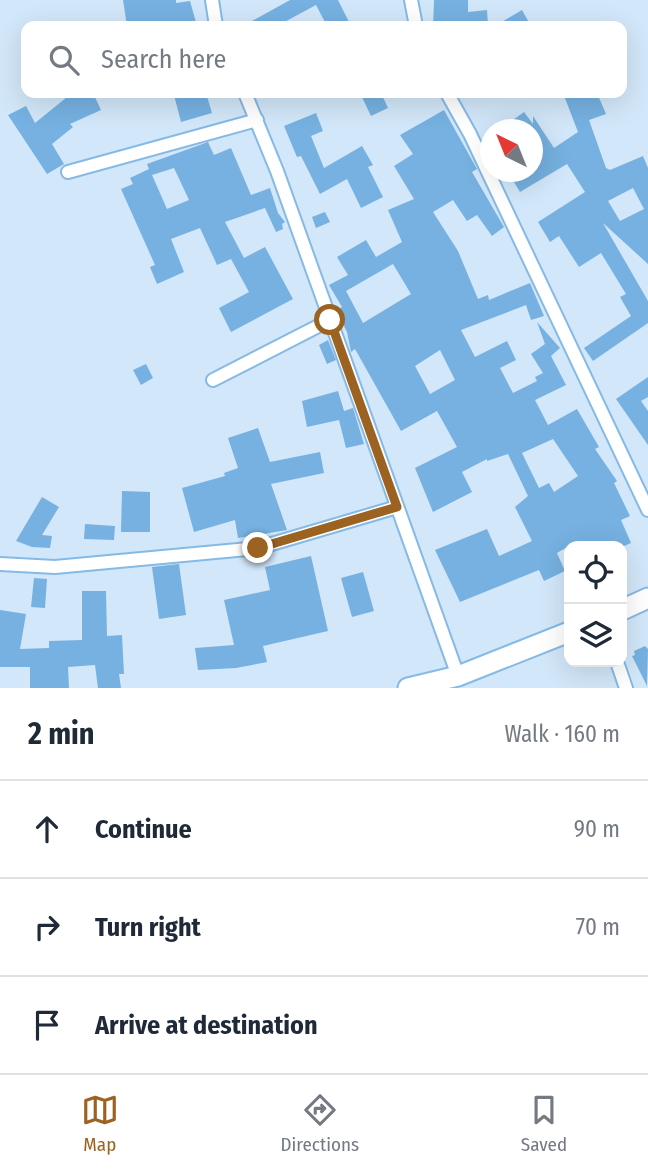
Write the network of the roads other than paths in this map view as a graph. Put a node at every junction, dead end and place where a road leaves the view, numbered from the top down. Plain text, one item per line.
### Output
1 (212, 0) edge
2 (411, 0) edge
3 (215, 21) edge
4 (415, 21) edge
5 (247, 98) edge
6 (450, 98) edge
7 (257, 120) junction
8 (68, 172) dead end
9 (330, 320) junction
10 (213, 380) dead end
11 (397, 507) junction
12 (648, 510) edge
13 (0, 564) edge
14 (648, 598) edge
15 (627, 608) edge
16 (564, 634) edge
17 (619, 667) edge
18 (458, 676) junction
19 (408, 688) edge
20 (626, 688) edge

1 - 3 street
2 - 4 street
5 - 7 street
6 - 12 street
7 - 8 street
7 - 9 street
9 - 10 street
9 - 11 street
11 - 13 street
11 - 18 street
14 - 15 street
16 - 18 street
17 - 20 street
18 - 19 street

